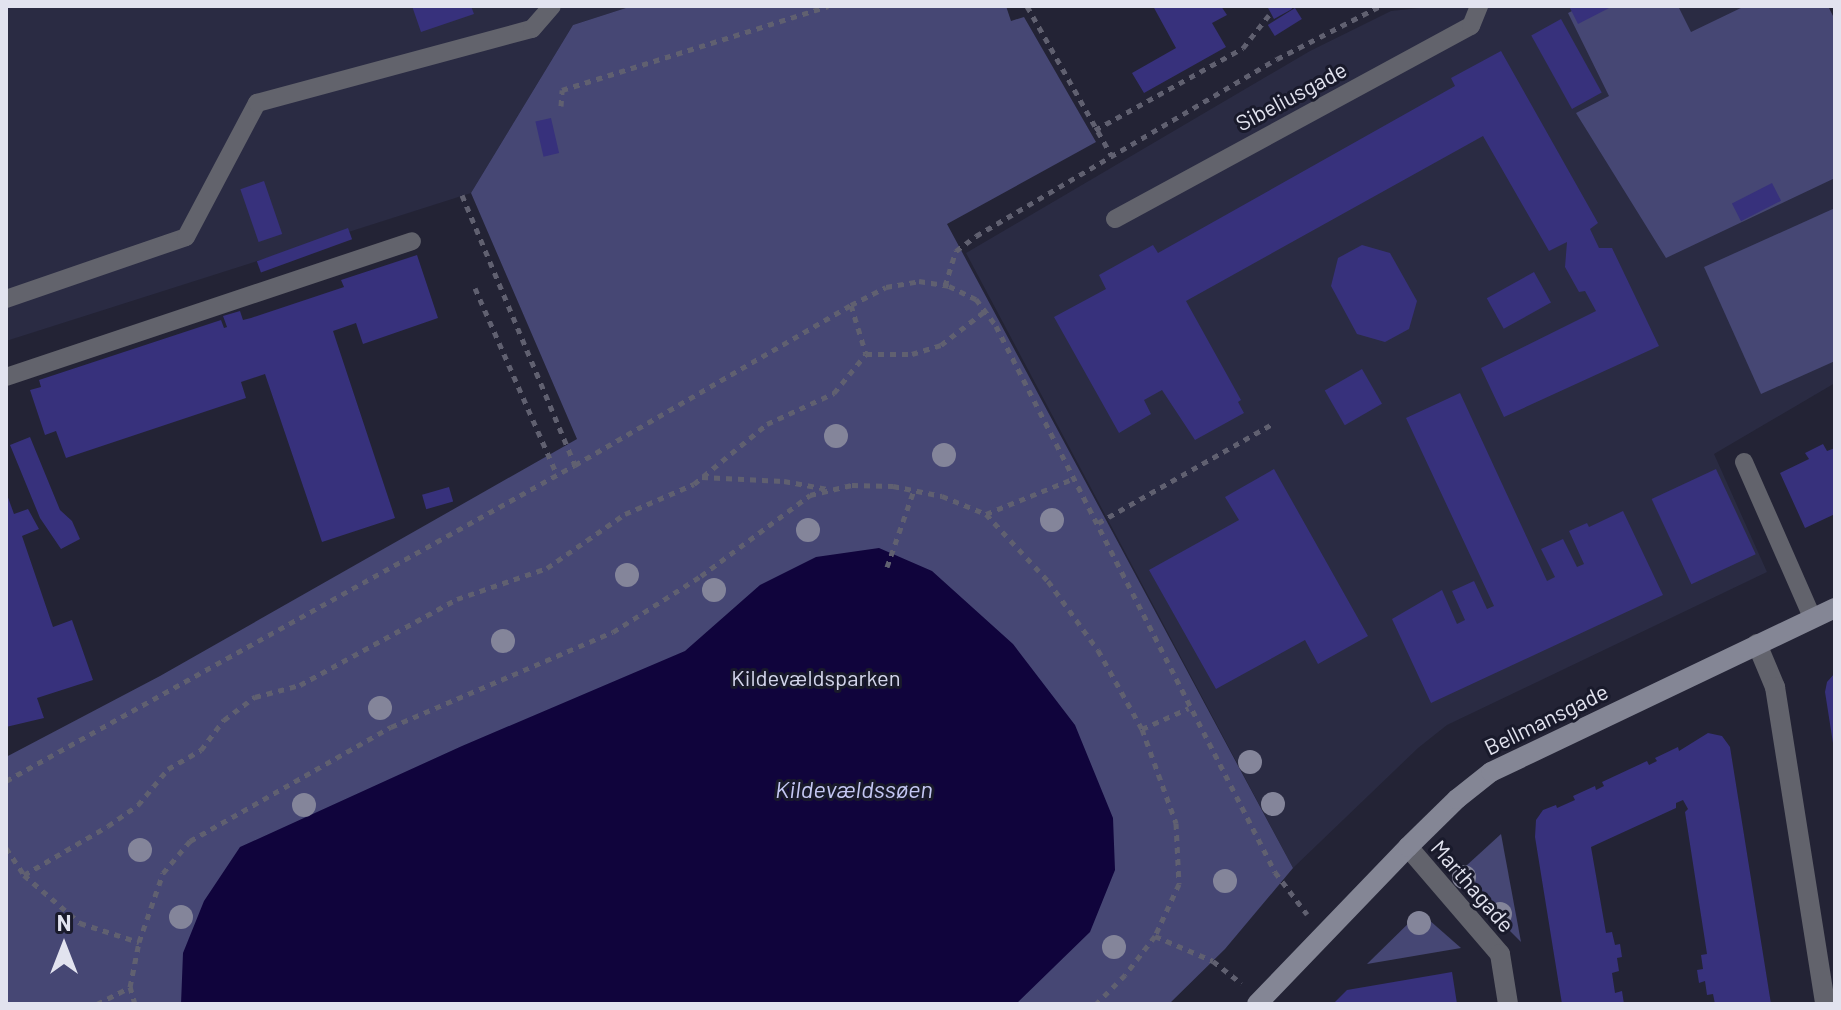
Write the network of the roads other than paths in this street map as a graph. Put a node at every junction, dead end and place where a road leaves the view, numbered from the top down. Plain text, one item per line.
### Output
1 (552, 6) edge
2 (1479, 6) edge
3 (1115, 219) dead end
4 (412, 241) dead end
5 (6, 299) edge
6 (6, 377) edge
7 (1744, 462) dead end
8 (1835, 608) edge
9 (1813, 619) junction
10 (1757, 644) junction
11 (1408, 847) junction
12 (1259, 1002) edge
13 (1508, 1004) edge
14 (1825, 1004) edge

1 - 5 lane
2 - 3 lane, Sibeliusgade
4 - 6 lane
7 - 9 lane
8 - 9 street, Bellmansgade
9 - 10 street, Bellmansgade
10 - 11 street, Bellmansgade
10 - 14 street
11 - 12 street, Bellmansgade
11 - 13 street, Marthagade

